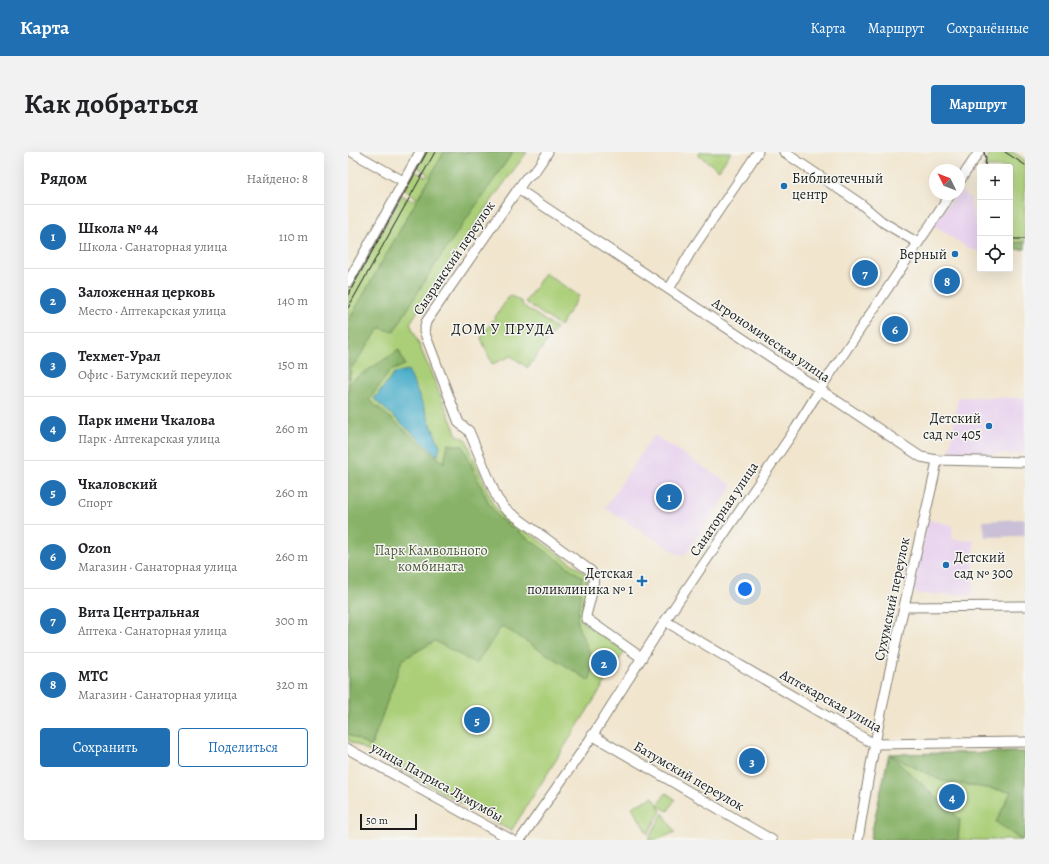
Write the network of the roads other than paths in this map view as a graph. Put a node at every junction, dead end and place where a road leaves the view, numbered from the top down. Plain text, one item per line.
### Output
1 (352, 152) edge
2 (420, 152) edge
3 (548, 152) edge
4 (758, 152) edge
5 (784, 152) edge
6 (979, 152) edge
7 (965, 173) edge
8 (403, 181) junction
9 (518, 189) junction
10 (947, 200) edge
11 (918, 243) junction
12 (348, 282) edge
13 (669, 289) junction
14 (820, 389) junction
15 (937, 460) junction
16 (1025, 462) edge
17 (1025, 606) edge
18 (905, 607) junction
19 (665, 621) junction
20 (642, 658) junction
21 (592, 735) junction
22 (1025, 742) edge
23 (874, 744) junction
24 (348, 749) edge
25 (512, 840) edge
26 (520, 840) edge
27 (772, 840) edge
28 (858, 840) edge

1 - 8 street
2 - 8 street
3 - 9 street, Сызранский переулок
4 - 13 street
5 - 11 street
6 - 7 street
8 - 12 street
9 - 13 street, Агрономическая улица
9 - 20 street, Сызранский переулок
10 - 11 street, Санаторная улица
11 - 14 street, Санаторная улица
13 - 14 street, Агрономическая улица
14 - 15 street, Агрономическая улица
14 - 19 street, Санаторная улица
15 - 16 street, Агрономическая улица
15 - 18 street, Сухумский переулок
17 - 18 street
18 - 23 street, Сухумский переулок
19 - 20 street, Санаторная улица
19 - 23 street, Аптекарская улица
20 - 21 street, Санаторная улица
21 - 26 street, Санаторная улица
21 - 27 street, Батумский переулок
22 - 23 street, Аптекарская улица
23 - 28 street, Сухумский переулок
24 - 25 street, улица Патриса Лумумбы

